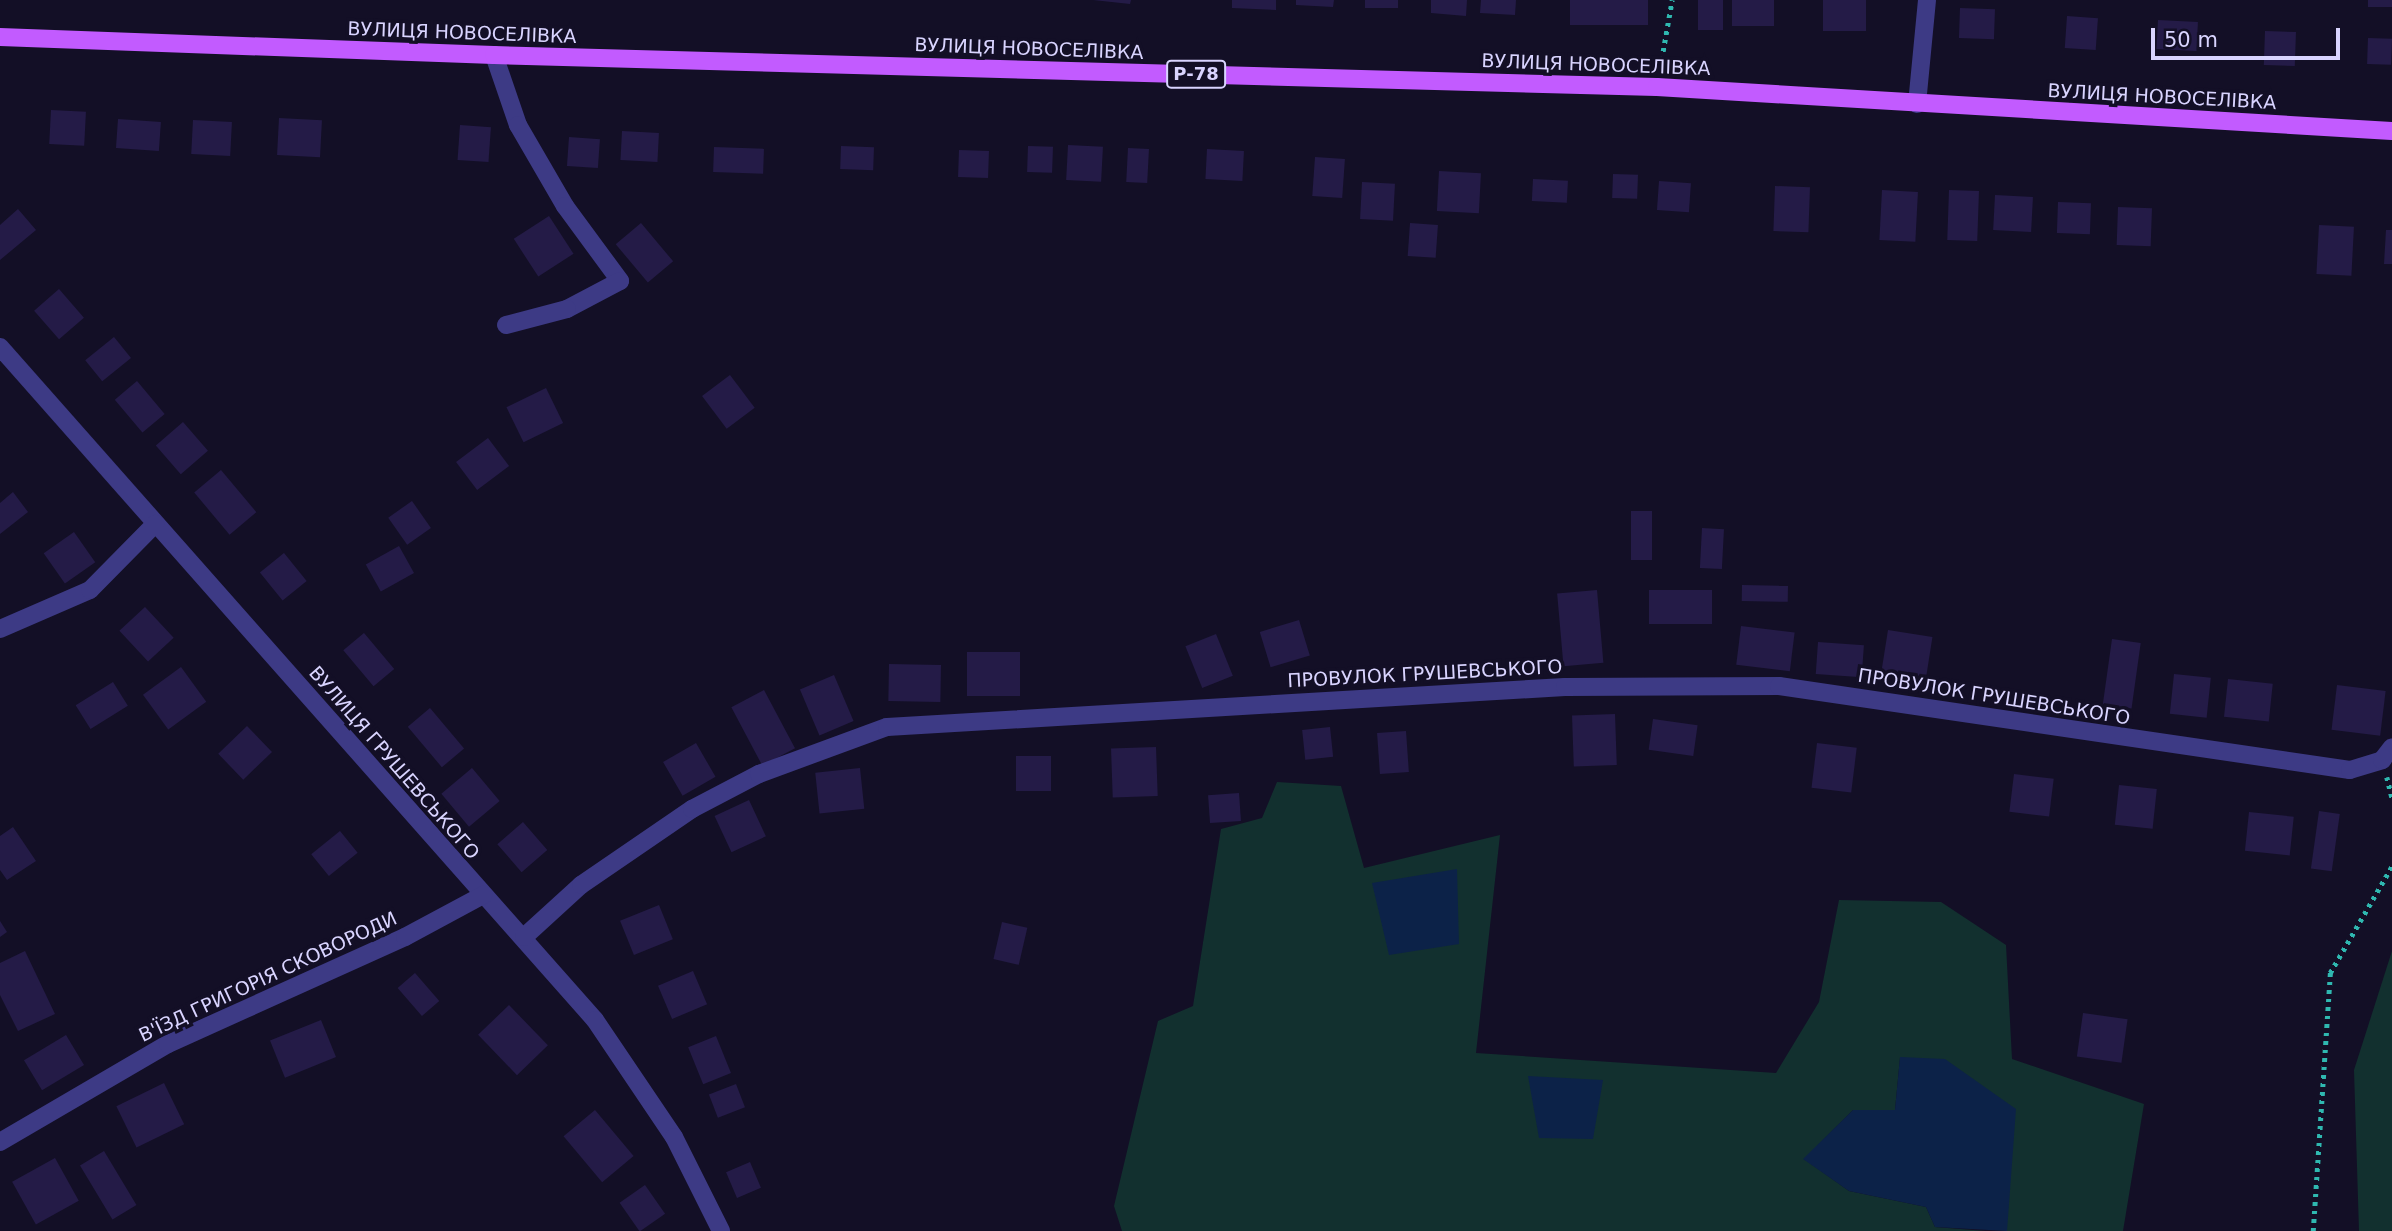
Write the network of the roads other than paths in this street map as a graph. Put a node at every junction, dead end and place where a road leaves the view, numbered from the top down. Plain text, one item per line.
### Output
1 (1927, 0) edge
2 (0, 37) edge
3 (494, 55) junction
4 (1917, 104) junction
5 (2392, 131) edge
6 (506, 326) dead end
7 (0, 347) edge
8 (155, 524) junction
9 (0, 629) edge
10 (2387, 753) edge
11 (483, 895) junction
12 (524, 937) junction
13 (0, 1142) edge
14 (721, 1231) edge

1 - 4 street
2 - 3 main road, ВУЛИЦЯ НОВОСЕЛІВКА / Р-78
3 - 4 main road, ВУЛИЦЯ НОВОСЕЛІВКА / Р-78
3 - 6 street
4 - 5 main road, ВУЛИЦЯ НОВОСЕЛІВКА / Р-78
7 - 8 street, ВУЛИЦЯ ГРУШЕВСЬКОГО
8 - 9 street
8 - 11 street, ВУЛИЦЯ ГРУШЕВСЬКОГО
10 - 12 street, ПРОВУЛОК ГРУШЕВСЬКОГО
11 - 12 street, ВУЛИЦЯ ГРУШЕВСЬКОГО
11 - 13 street, В'ЇЗД ГРИГОРІЯ СКОВОРОДИ
12 - 14 street, ВУЛИЦЯ ГРУШЕВСЬКОГО

